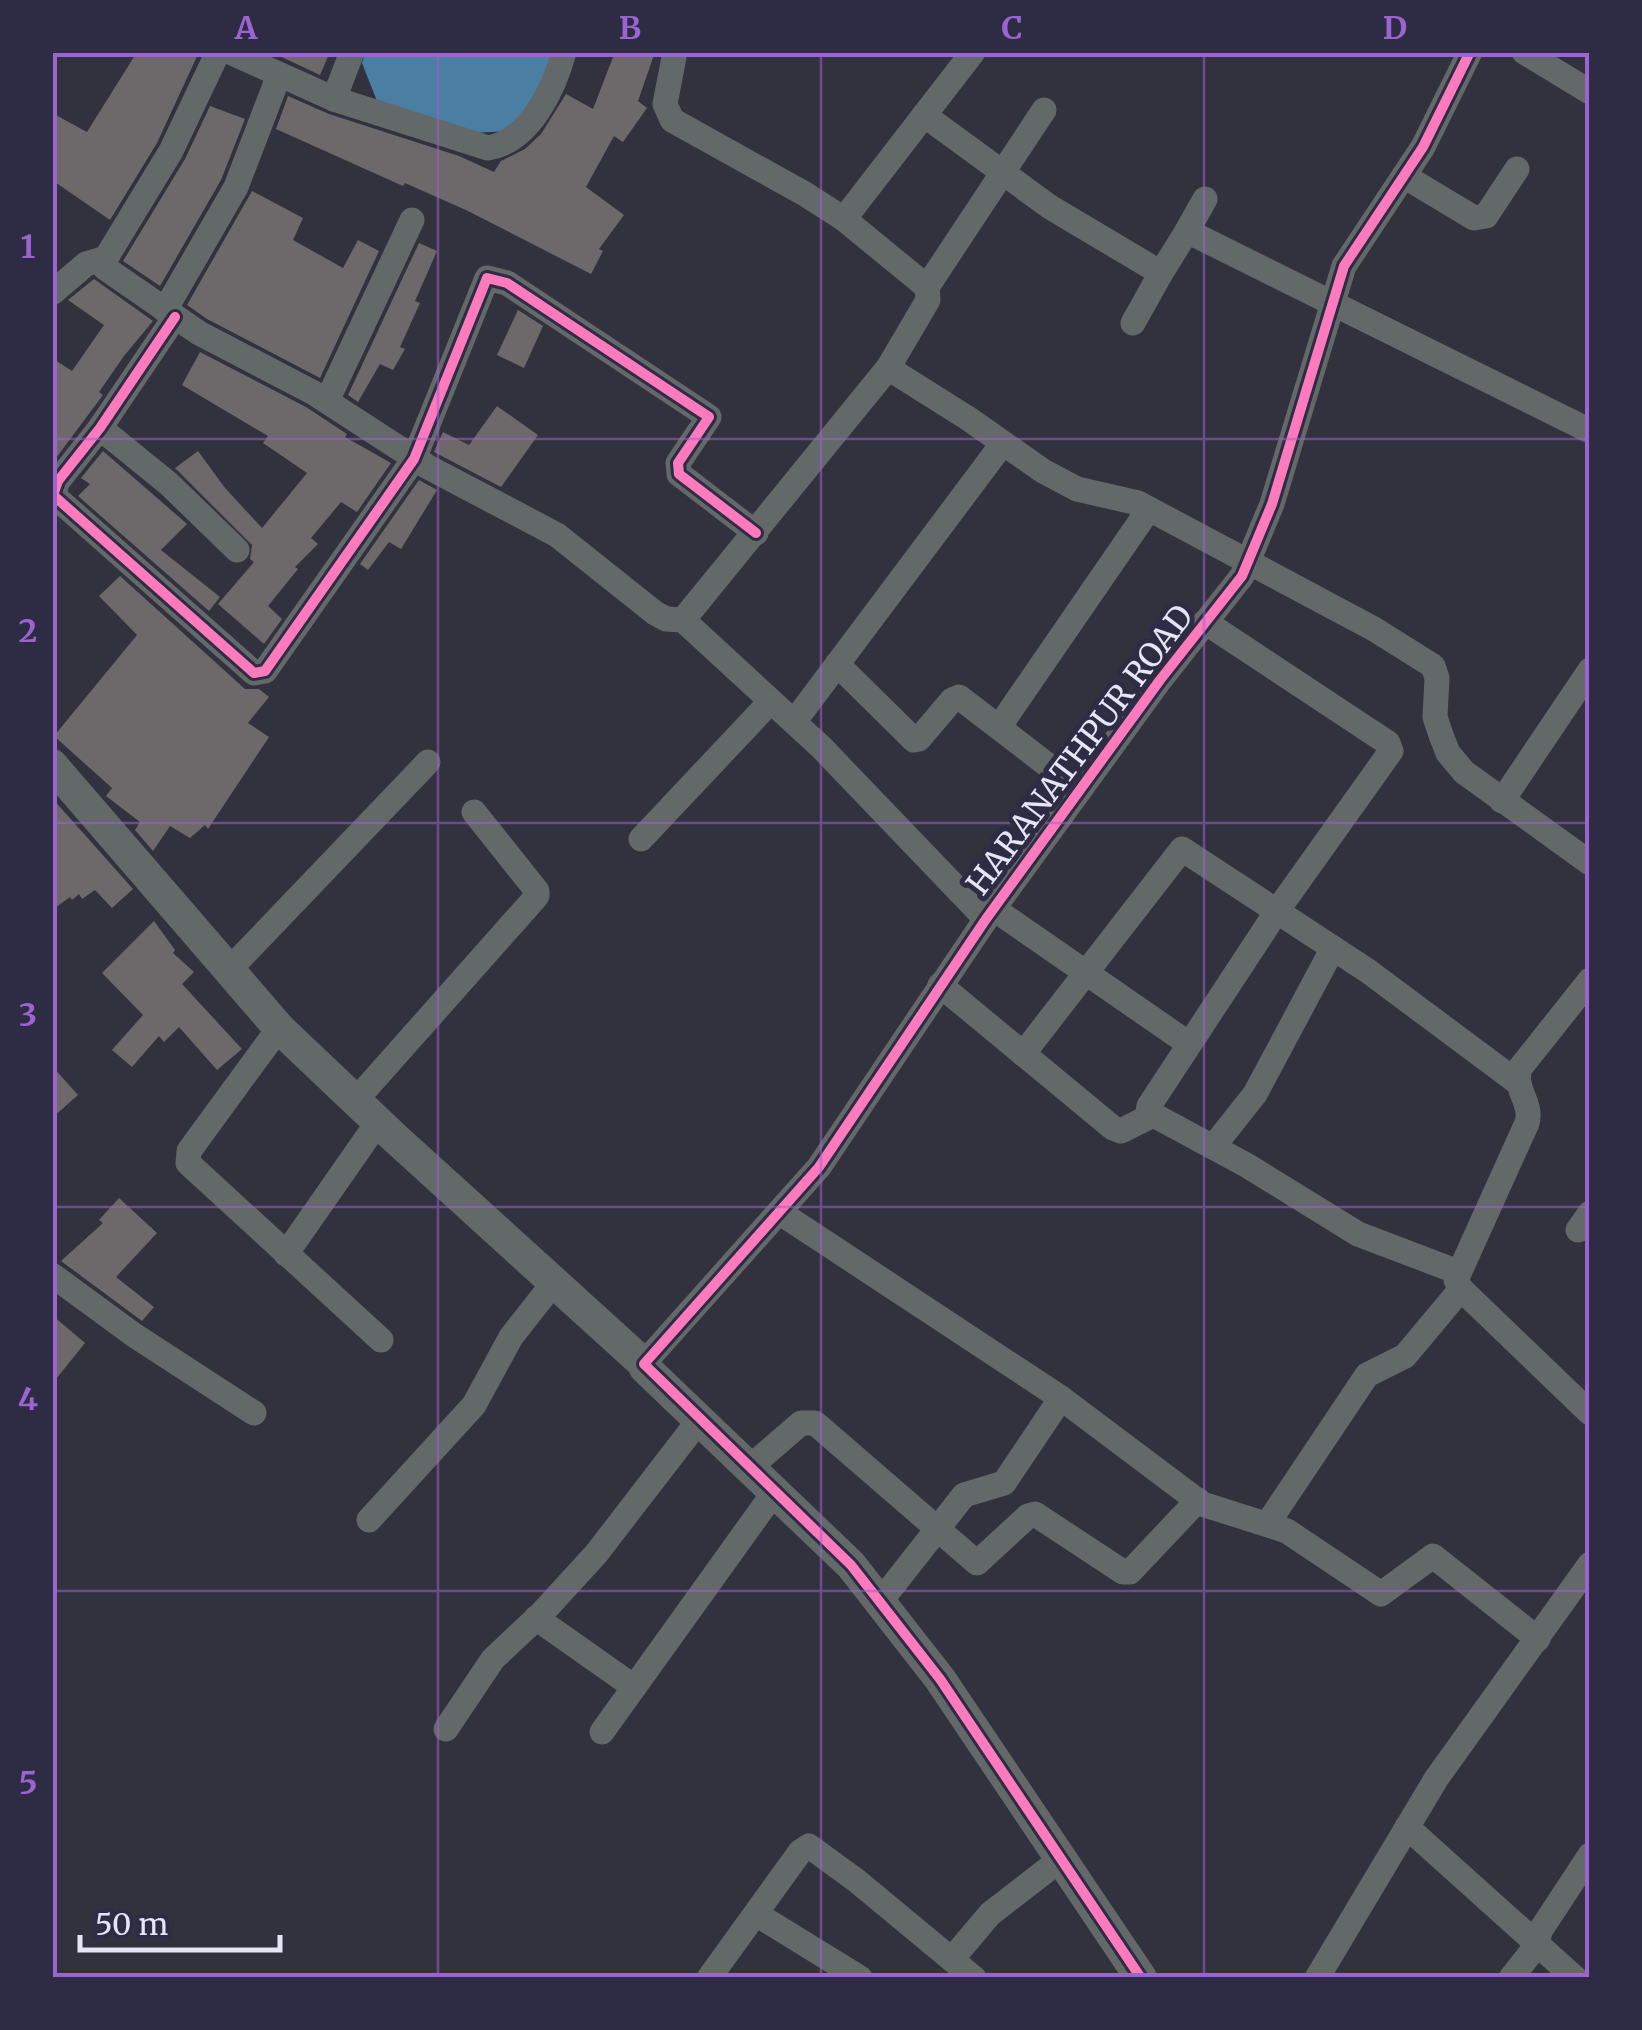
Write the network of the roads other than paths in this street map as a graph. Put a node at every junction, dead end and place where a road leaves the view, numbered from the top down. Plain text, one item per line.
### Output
1 (218, 52) edge
2 (230, 52) edge
3 (352, 52) edge
4 (564, 52) edge
5 (674, 52) edge
6 (973, 52) edge
7 (1470, 52) edge
8 (1524, 52) edge
9 (278, 74) junction
10 (1590, 92) edge
11 (334, 100) junction
12 (1044, 110) dead end
13 (924, 116) junction
14 (1516, 169) dead end
15 (1002, 172) junction
16 (1404, 176) junction
17 (1205, 199) dead end
18 (412, 220) dead end
19 (844, 220) junction
20 (1187, 231) junction
21 (106, 258) junction
22 (1161, 273) junction
23 (927, 288) junction
24 (52, 292) edge
25 (1333, 304) junction
26 (170, 314) junction
27 (1133, 324) dead end
28 (888, 368) junction
29 (327, 401) junction
30 (100, 428) junction
31 (1590, 431) edge
32 (1003, 443) junction
33 (414, 459) junction
34 (1149, 509) junction
35 (756, 533) junction
36 (238, 550) dead end
37 (1248, 562) junction
38 (683, 620) junction
39 (1205, 622) junction
40 (837, 664) junction
41 (1590, 670) edge
42 (771, 701) junction
43 (794, 722) junction
44 (999, 727) junction
45 (428, 762) dead end
46 (52, 765) edge
47 (1080, 790) junction
48 (1502, 800) junction
49 (474, 812) dead end
50 (641, 839) dead end
51 (1590, 863) edge
52 (1276, 911) junction
53 (990, 914) junction
54 (1333, 948) junction
55 (229, 970) junction
56 (1087, 974) junction
57 (1590, 980) edge
58 (940, 986) junction
59 (279, 1028) junction
60 (1189, 1044) junction
61 (1023, 1054) junction
62 (1517, 1082) junction
63 (367, 1112) junction
64 (1151, 1116) junction
65 (1212, 1148) junction
66 (779, 1212) junction
67 (286, 1254) junction
68 (52, 1275) edge
69 (555, 1281) junction
70 (1460, 1281) junction
71 (381, 1340) dead end
72 (645, 1363) junction
73 (1061, 1398) junction
74 (254, 1412) dead end
75 (1590, 1413) edge
76 (700, 1420) junction
77 (750, 1467) junction
78 (774, 1491) junction
79 (1198, 1500) junction
80 (369, 1520) dead end
81 (1268, 1523) junction
82 (936, 1529) junction
83 (1590, 1564) edge
84 (880, 1602) junction
85 (536, 1618) junction
86 (1538, 1639) junction
87 (634, 1688) junction
88 (446, 1729) dead end
89 (602, 1732) dead end
90 (1407, 1827) junction
91 (1590, 1855) edge
92 (1061, 1859) junction
93 (756, 1914) junction
94 (1537, 1945) junction
95 (952, 1959) junction
96 (709, 1978) edge
97 (860, 1978) edge
98 (974, 1978) edge
99 (1141, 1978) edge
100 (1317, 1978) edge
101 (1511, 1978) edge
102 (1575, 1978) edge

1 - 21 street
2 - 9 street
3 - 11 street
4 - 11 street
5 - 19 street
6 - 13 street
7 - 16 street, HARANATHPUR ROAD
8 - 10 street
9 - 11 street
9 - 26 street
12 - 15 street
13 - 15 street
13 - 19 street
14 - 16 street
15 - 22 street
15 - 23 street
16 - 25 street, HARANATHPUR ROAD
17 - 20 street
18 - 29 street
19 - 23 street
20 - 22 street
20 - 25 street
21 - 24 street
21 - 26 street
22 - 27 street
23 - 28 street
25 - 31 street
25 - 37 street, HARANATHPUR ROAD
26 - 29 street
26 - 30 street
28 - 32 street
28 - 35 street
29 - 33 street
30 - 33 street
30 - 36 street
32 - 34 street
32 - 40 street
33 - 35 street
33 - 38 street
34 - 37 street
34 - 44 street
35 - 38 street
37 - 39 street, HARANATHPUR ROAD
37 - 48 street
38 - 42 street
39 - 47 street, HARANATHPUR ROAD
39 - 52 street
40 - 43 street
40 - 44 street
41 - 48 street
42 - 43 street
42 - 50 street
43 - 53 street
44 - 47 street
45 - 55 street
46 - 55 street
47 - 53 street, HARANATHPUR ROAD
48 - 51 street
49 - 63 street
52 - 54 street
52 - 56 street
52 - 60 street
53 - 56 street
53 - 58 street, HARANATHPUR ROAD
54 - 62 street
54 - 65 street
55 - 59 street
56 - 60 street
56 - 61 street
57 - 62 street
58 - 61 street
58 - 66 street, HARANATHPUR ROAD
59 - 63 street
59 - 67 street
60 - 64 street
61 - 64 street
62 - 70 street
63 - 67 street
63 - 69 street
64 - 65 street
65 - 70 street
66 - 72 street, HARANATHPUR ROAD
66 - 73 street
67 - 71 street
68 - 74 street
69 - 72 street
69 - 80 street
70 - 75 street
70 - 81 street
72 - 76 street
73 - 79 street
73 - 82 street
76 - 77 street
76 - 85 street
77 - 78 street
77 - 82 street
78 - 84 street
78 - 87 street
79 - 81 street
79 - 82 street
81 - 86 street
82 - 84 street
83 - 86 street
84 - 92 street
85 - 87 street
85 - 88 street
86 - 90 street
87 - 89 street
90 - 94 street
90 - 100 street
91 - 94 street
92 - 95 street
92 - 99 street
93 - 95 street
93 - 96 street
93 - 97 street
94 - 101 street
94 - 102 street
95 - 98 street

